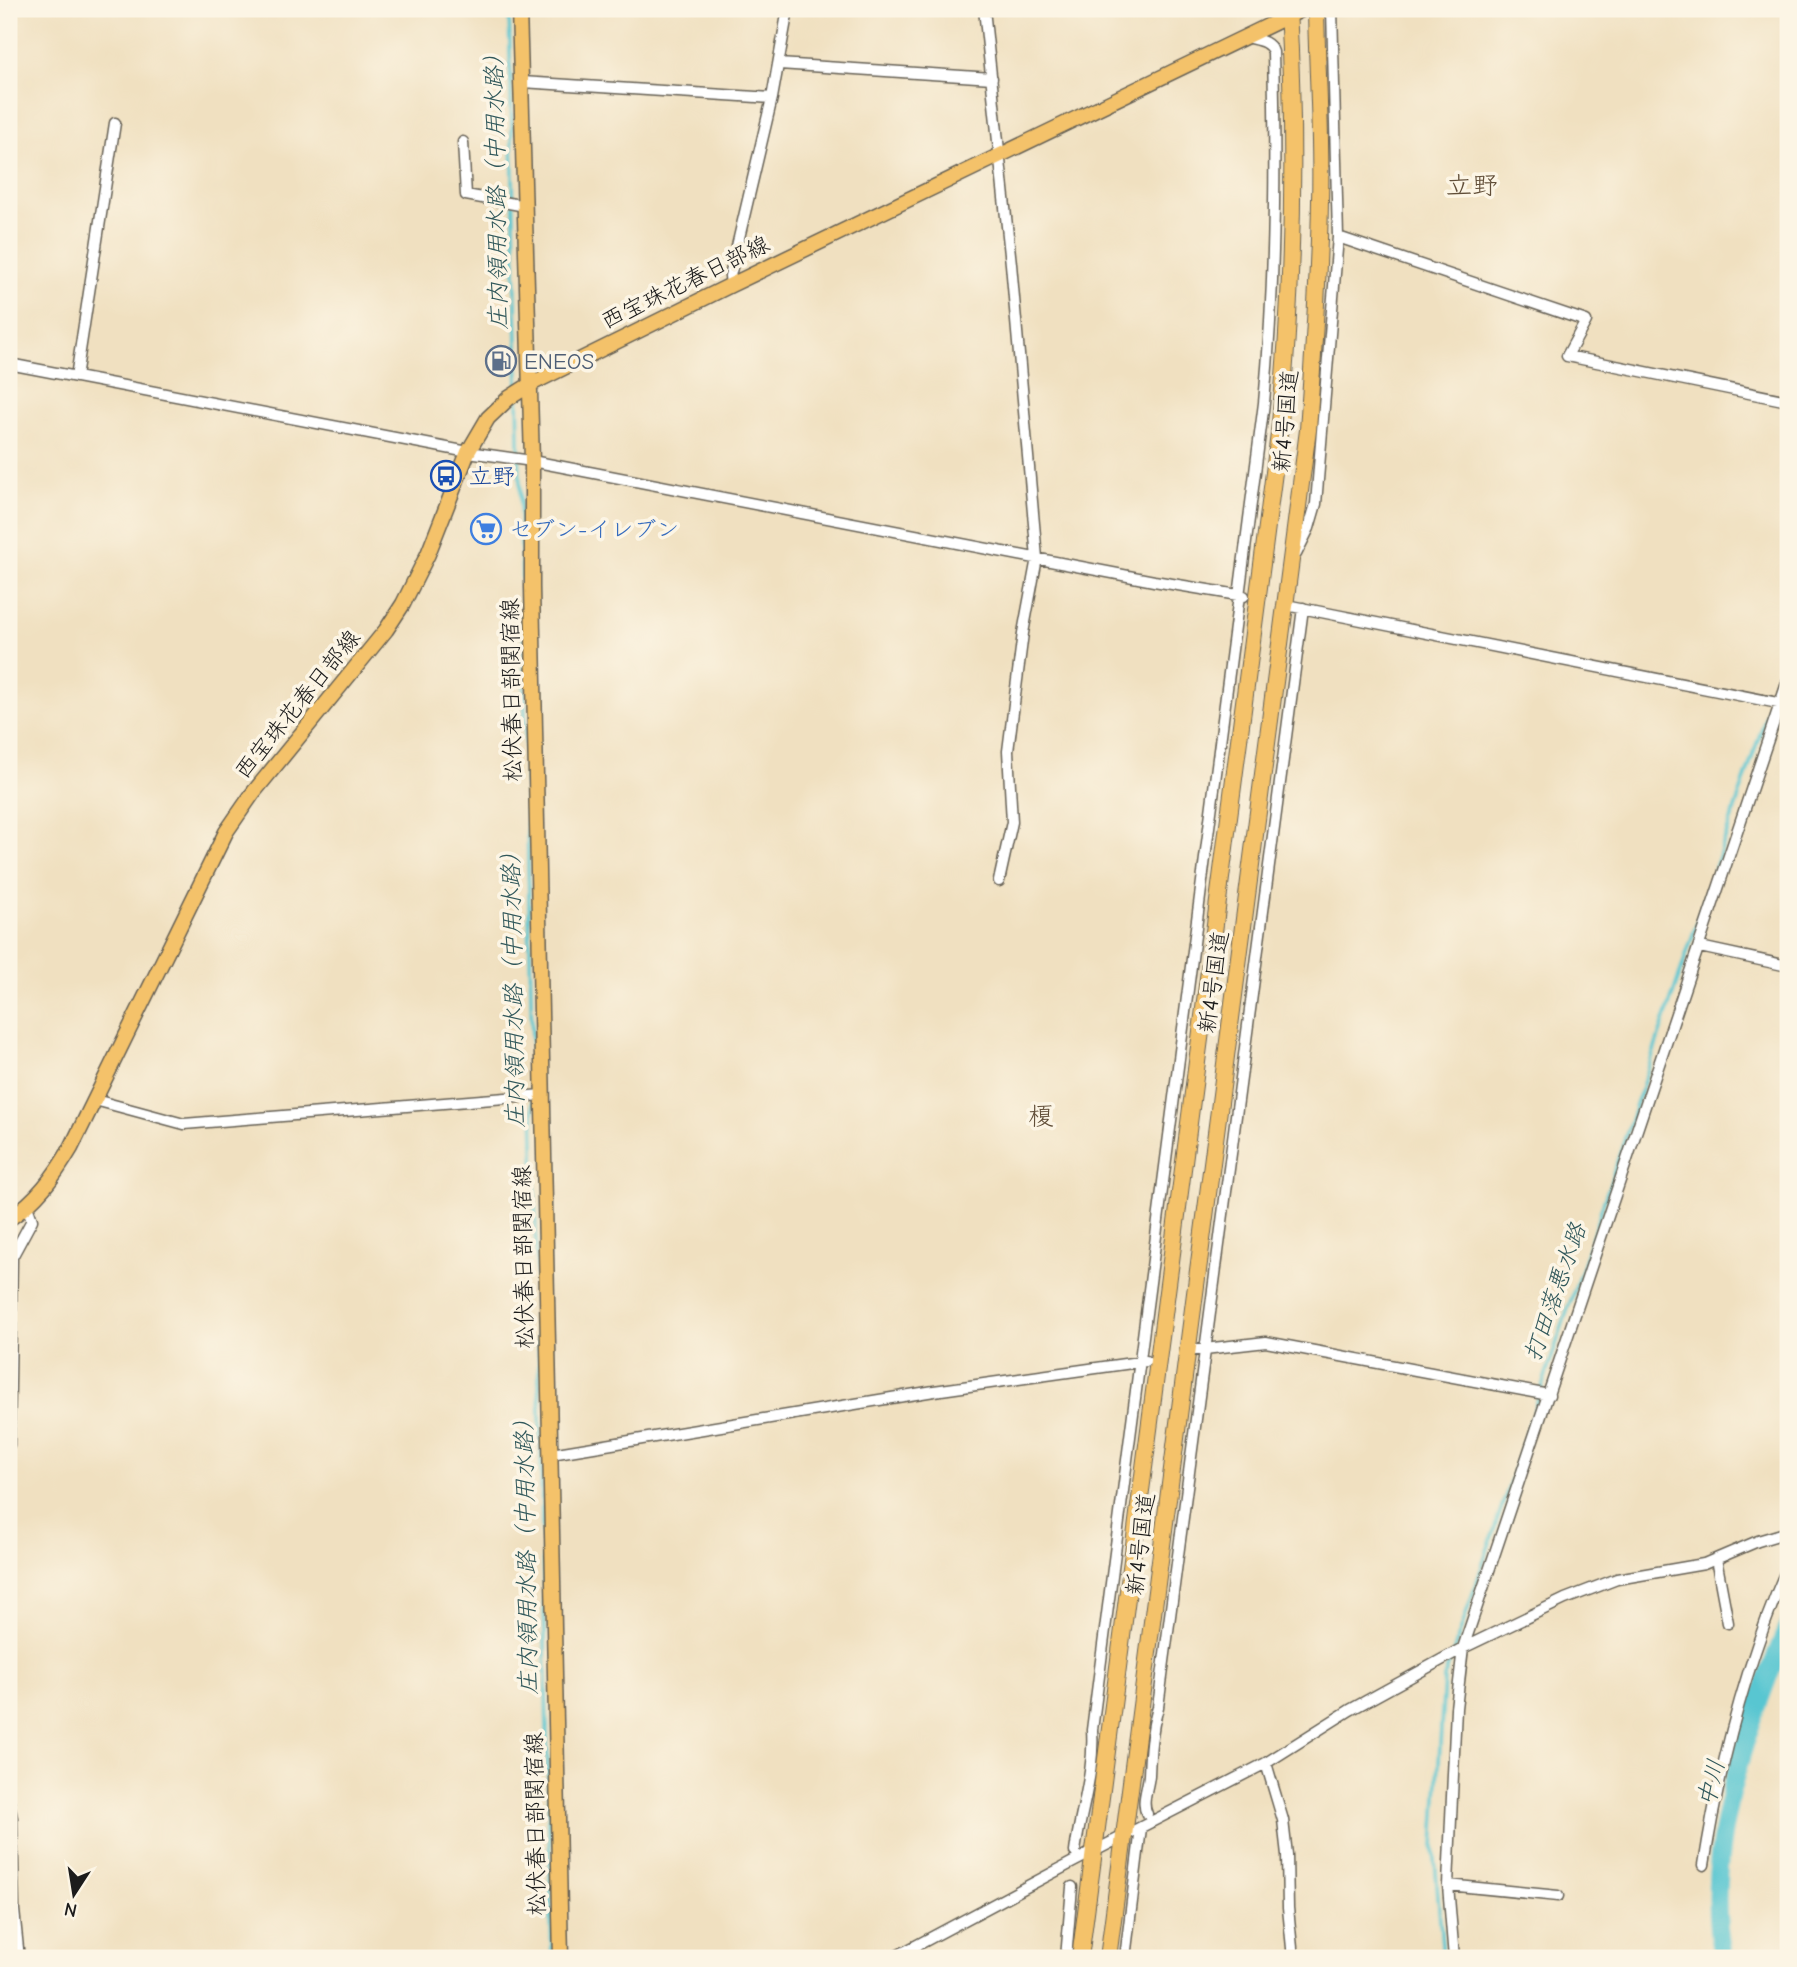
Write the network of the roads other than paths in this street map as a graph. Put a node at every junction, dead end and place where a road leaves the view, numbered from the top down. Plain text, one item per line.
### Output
1 (520, 9) edge
2 (788, 9) edge
3 (984, 9) edge
4 (1303, 9) edge
5 (1316, 9) edge
6 (1332, 9) edge
7 (1288, 13) edge
8 (1246, 37) junction
9 (1326, 61) junction
10 (779, 64) junction
11 (992, 78) junction
12 (522, 82) junction
13 (772, 98) junction
14 (116, 123) dead end
15 (463, 142) dead end
16 (998, 155) junction
17 (525, 206) junction
18 (1338, 237) junction
19 (731, 285) junction
20 (9, 364) edge
21 (76, 377) junction
22 (531, 384) junction
23 (1788, 401) edge
24 (468, 452) junction
25 (532, 461) junction
26 (1037, 558) junction
27 (1292, 562) junction
28 (1240, 595) junction
29 (1258, 599) junction
30 (1294, 606) junction
31 (1788, 680) edge
32 (1784, 705) edge
33 (999, 881) dead end
34 (1700, 947) junction
35 (1788, 966) edge
36 (542, 1095) junction
37 (95, 1100) junction
38 (27, 1206) junction
39 (9, 1219) edge
40 (1205, 1348) junction
41 (1187, 1351) junction
42 (1159, 1359) junction
43 (1141, 1362) junction
44 (1549, 1395) junction
45 (9, 1445) edge
46 (551, 1454) junction
47 (1788, 1532) edge
48 (1716, 1559) junction
49 (1788, 1566) edge
50 (1728, 1623) dead end
51 (1463, 1648) junction
52 (1143, 1745) junction
53 (1266, 1763) junction
54 (1097, 1771) junction
55 (9, 1803) edge
56 (1147, 1814) dead end
57 (1141, 1828) junction
58 (1124, 1837) junction
59 (1076, 1852) dead end
60 (1094, 1852) junction
61 (1704, 1865) dead end
62 (1448, 1885) junction
63 (1072, 1887) dead end
64 (1558, 1896) dead end
65 (1074, 1956) edge
66 (19, 1958) edge
67 (561, 1958) edge
68 (893, 1958) edge
69 (1108, 1958) edge
70 (1125, 1958) edge
71 (1293, 1958) edge
72 (1454, 1958) edge

1 - 12 main road, 松伏春日部関宿線
2 - 10 street
3 - 11 street
4 - 7 main road, 西宝珠花春日部線
5 - 9 highway, 新4号国道
6 - 9 street
7 - 8 main road, 西宝珠花春日部線
7 - 29 highway, 新4号国道
8 - 16 main road, 西宝珠花春日部線
8 - 28 street
9 - 18 street
9 - 27 highway, 新4号国道
10 - 11 street
10 - 13 street
11 - 16 street
12 - 13 street
12 - 17 main road, 松伏春日部関宿線
13 - 19 street
14 - 21 street
15 - 17 street
16 - 19 main road, 西宝珠花春日部線
16 - 26 street
17 - 22 main road, 松伏春日部関宿線
18 - 23 street
18 - 27 street
19 - 22 main road, 西宝珠花春日部線
20 - 21 street
21 - 24 street
22 - 24 main road, 西宝珠花春日部線
22 - 25 main road, 松伏春日部関宿線
24 - 25 street
24 - 37 main road, 西宝珠花春日部線
25 - 26 street
25 - 36 main road, 松伏春日部関宿線
26 - 28 street
26 - 33 street
27 - 30 highway, 新4号国道
28 - 29 street
28 - 43 street
29 - 42 highway, 新4号国道
30 - 32 street
30 - 40 street
30 - 41 highway, 新4号国道
31 - 32 street
32 - 34 street
34 - 35 street
34 - 44 street
36 - 37 street
36 - 46 main road, 松伏春日部関宿線
37 - 38 main road, 西宝珠花春日部線
38 - 39 main road, 西宝珠花春日部線
38 - 45 street
40 - 41 street
40 - 44 street
40 - 52 street
41 - 52 highway, 新4号国道
42 - 43 street
42 - 54 highway, 新4号国道
43 - 46 street
43 - 54 street
44 - 51 street
46 - 67 main road, 松伏春日部関宿線
47 - 48 street
48 - 50 street
48 - 51 street
49 - 61 street
51 - 53 street
51 - 62 street
52 - 56 street
52 - 58 highway, 新4号国道
53 - 57 street
53 - 71 street
54 - 59 street
54 - 60 highway, 新4号国道
55 - 66 street
57 - 58 street
57 - 70 street
58 - 60 street
58 - 69 highway, 新4号国道
60 - 65 highway, 新4号国道
60 - 68 street
62 - 64 street
62 - 72 street
63 - 65 street

